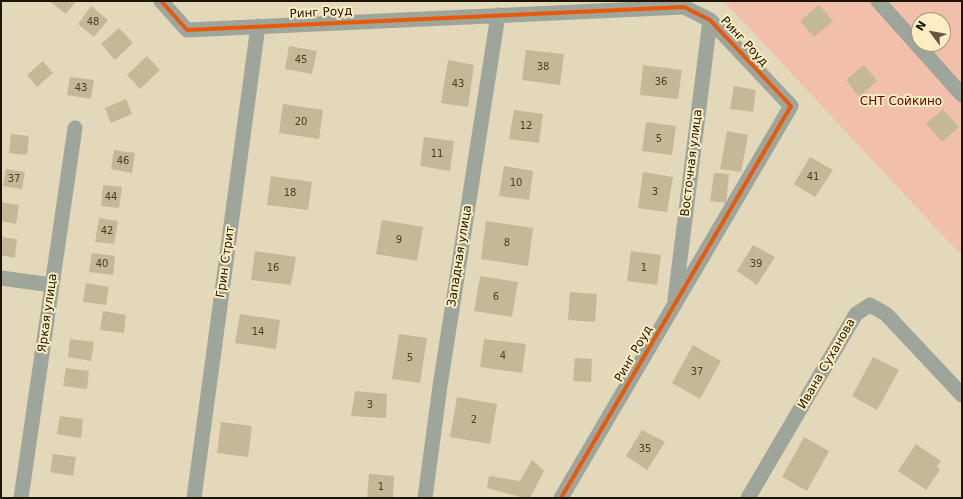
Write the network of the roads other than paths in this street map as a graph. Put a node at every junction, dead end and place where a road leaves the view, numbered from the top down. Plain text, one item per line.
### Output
1 (161, 1) edge
2 (878, 1) edge
3 (498, 15) junction
4 (710, 20) junction
5 (258, 26) junction
6 (962, 95) edge
7 (75, 128) dead end
8 (1, 278) edge
9 (52, 284) junction
10 (674, 305) junction
11 (962, 395) edge
12 (21, 498) edge
13 (194, 498) edge
14 (425, 498) edge
15 (561, 498) edge
16 (748, 498) edge

1 - 5 street, Ринг Роуд
2 - 6 street
3 - 4 street, Ринг Роуд
3 - 5 street, Ринг Роуд
3 - 14 street, Западная улица
4 - 10 street, Восточная улица
4 - 10 street, Ринг Роуд
5 - 13 street, Грин Стрит
7 - 9 street, Яркая улица
8 - 9 street
9 - 12 street, Яркая улица
10 - 15 street, Ринг Роуд
11 - 16 street, Ивана Суханова

